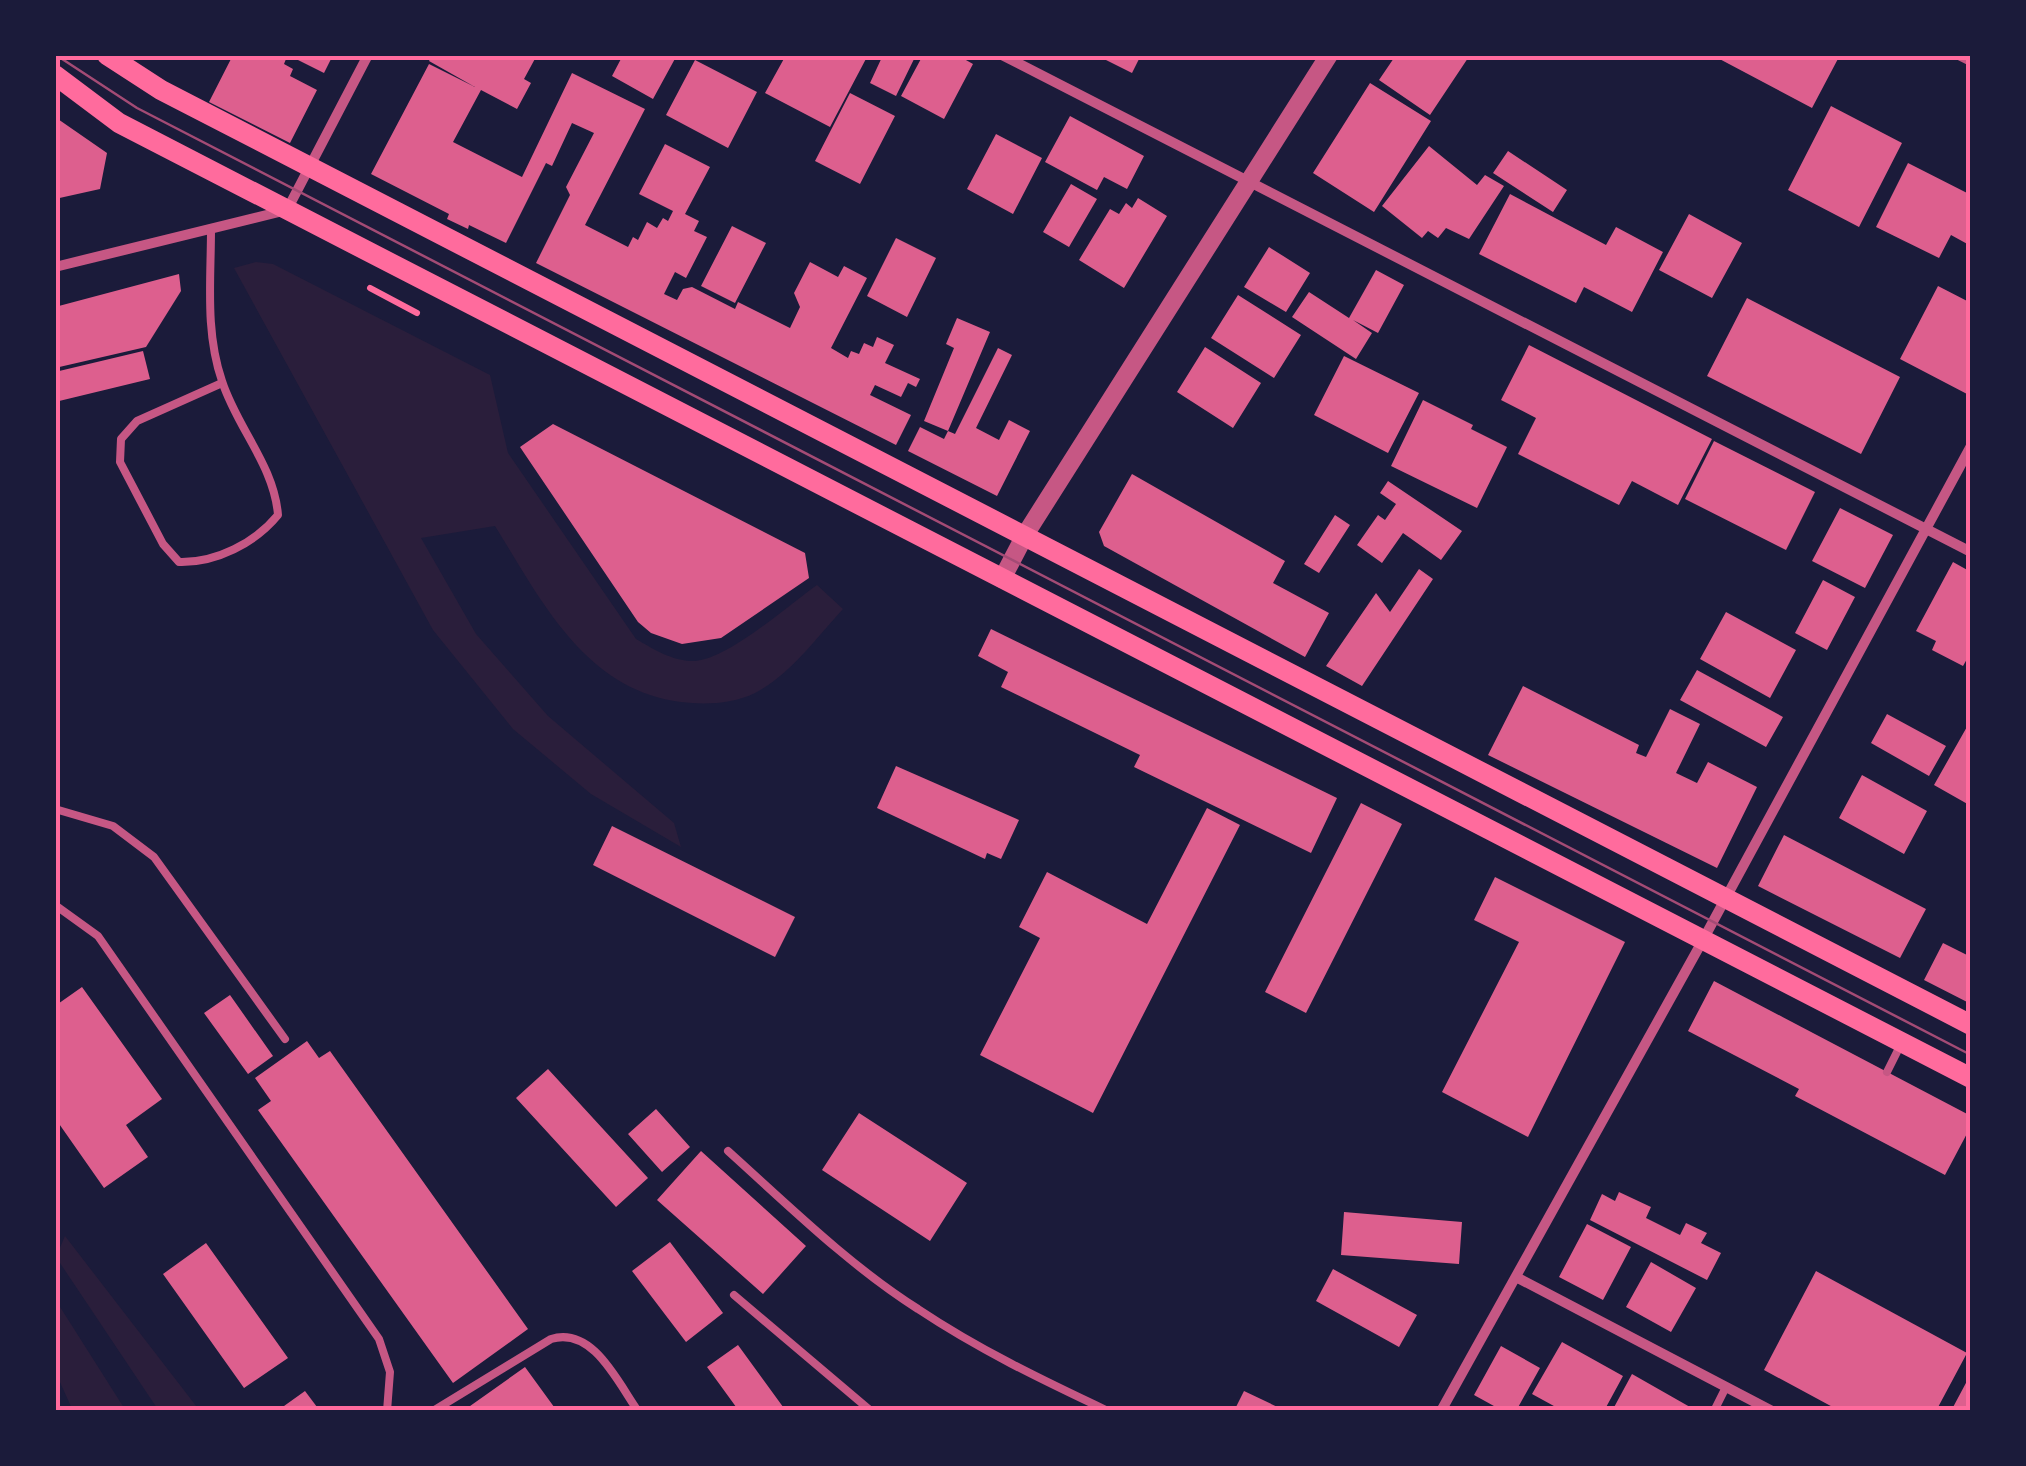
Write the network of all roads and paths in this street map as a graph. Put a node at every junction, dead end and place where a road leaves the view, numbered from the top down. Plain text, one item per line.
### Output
1 (107, 55) edge
2 (368, 55) edge
3 (1002, 55) edge
4 (1329, 55) edge
5 (1959, 55) edge
6 (1971, 61) edge
7 (55, 75) edge
8 (310, 166) junction
9 (1248, 182) junction
10 (287, 210) junction
11 (211, 228) junction
12 (55, 267) edge
13 (222, 383) junction
14 (1971, 446) edge
15 (1926, 529) junction
16 (1025, 535) junction
17 (1971, 552) edge
18 (1002, 579) junction
19 (55, 809) edge
20 (1725, 898) junction
21 (55, 904) edge
22 (1703, 940) junction
23 (1971, 1025) edge
24 (285, 1039) dead end
25 (1902, 1042) junction
26 (1887, 1072) dead end
27 (1971, 1078) edge
28 (728, 1152) dead end
29 (1516, 1277) junction
30 (734, 1295) dead end
31 (1726, 1387) junction
32 (387, 1411) edge
33 (433, 1411) edge
34 (638, 1411) edge
35 (871, 1411) edge
36 (1108, 1411) edge
37 (1441, 1411) edge
38 (1714, 1411) edge
39 (1772, 1411) edge

1 - 8 main road
2 - 8 street
3 - 9 street
4 - 9 street
5 - 6 street
7 - 10 main road
8 - 10 street
8 - 16 main road
9 - 15 street
9 - 16 street
10 - 11 street
10 - 18 main road
11 - 12 street
11 - 13 lane
13 - 13 lane
14 - 15 street
15 - 17 street
15 - 20 street
16 - 18 street
16 - 20 main road
18 - 22 main road
19 - 24 lane
20 - 22 street
20 - 23 main road
21 - 32 lane
22 - 25 main road
22 - 29 street
25 - 26 lane
25 - 27 main road
28 - 36 lane
29 - 31 street
29 - 37 street
30 - 35 lane
31 - 38 lane
31 - 39 street
33 - 34 lane

